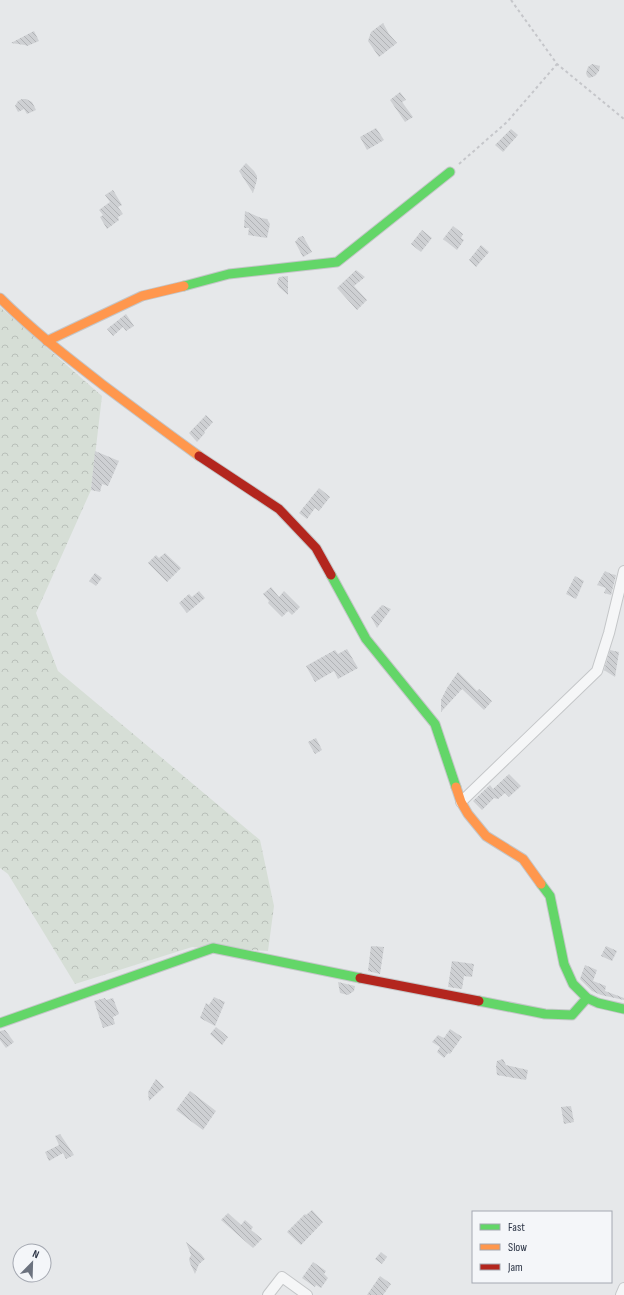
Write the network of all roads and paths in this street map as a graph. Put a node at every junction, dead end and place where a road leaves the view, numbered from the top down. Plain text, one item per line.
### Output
1 (511, 0) edge
2 (558, 64) junction
3 (624, 119) edge
4 (450, 172) joint
5 (0, 298) edge
6 (47, 341) junction
7 (624, 571) edge
8 (461, 802) junction
9 (587, 998) junction
10 (624, 1010) edge
11 (0, 1023) edge
12 (624, 1288) edge
13 (268, 1295) edge
14 (306, 1295) edge
15 (621, 1295) edge

1 - 2 path
2 - 3 path
2 - 4 path
4 - 6 street
5 - 6 street
6 - 8 street
7 - 8 street
8 - 9 street
9 - 10 street
9 - 11 street
12 - 15 street
13 - 14 street

